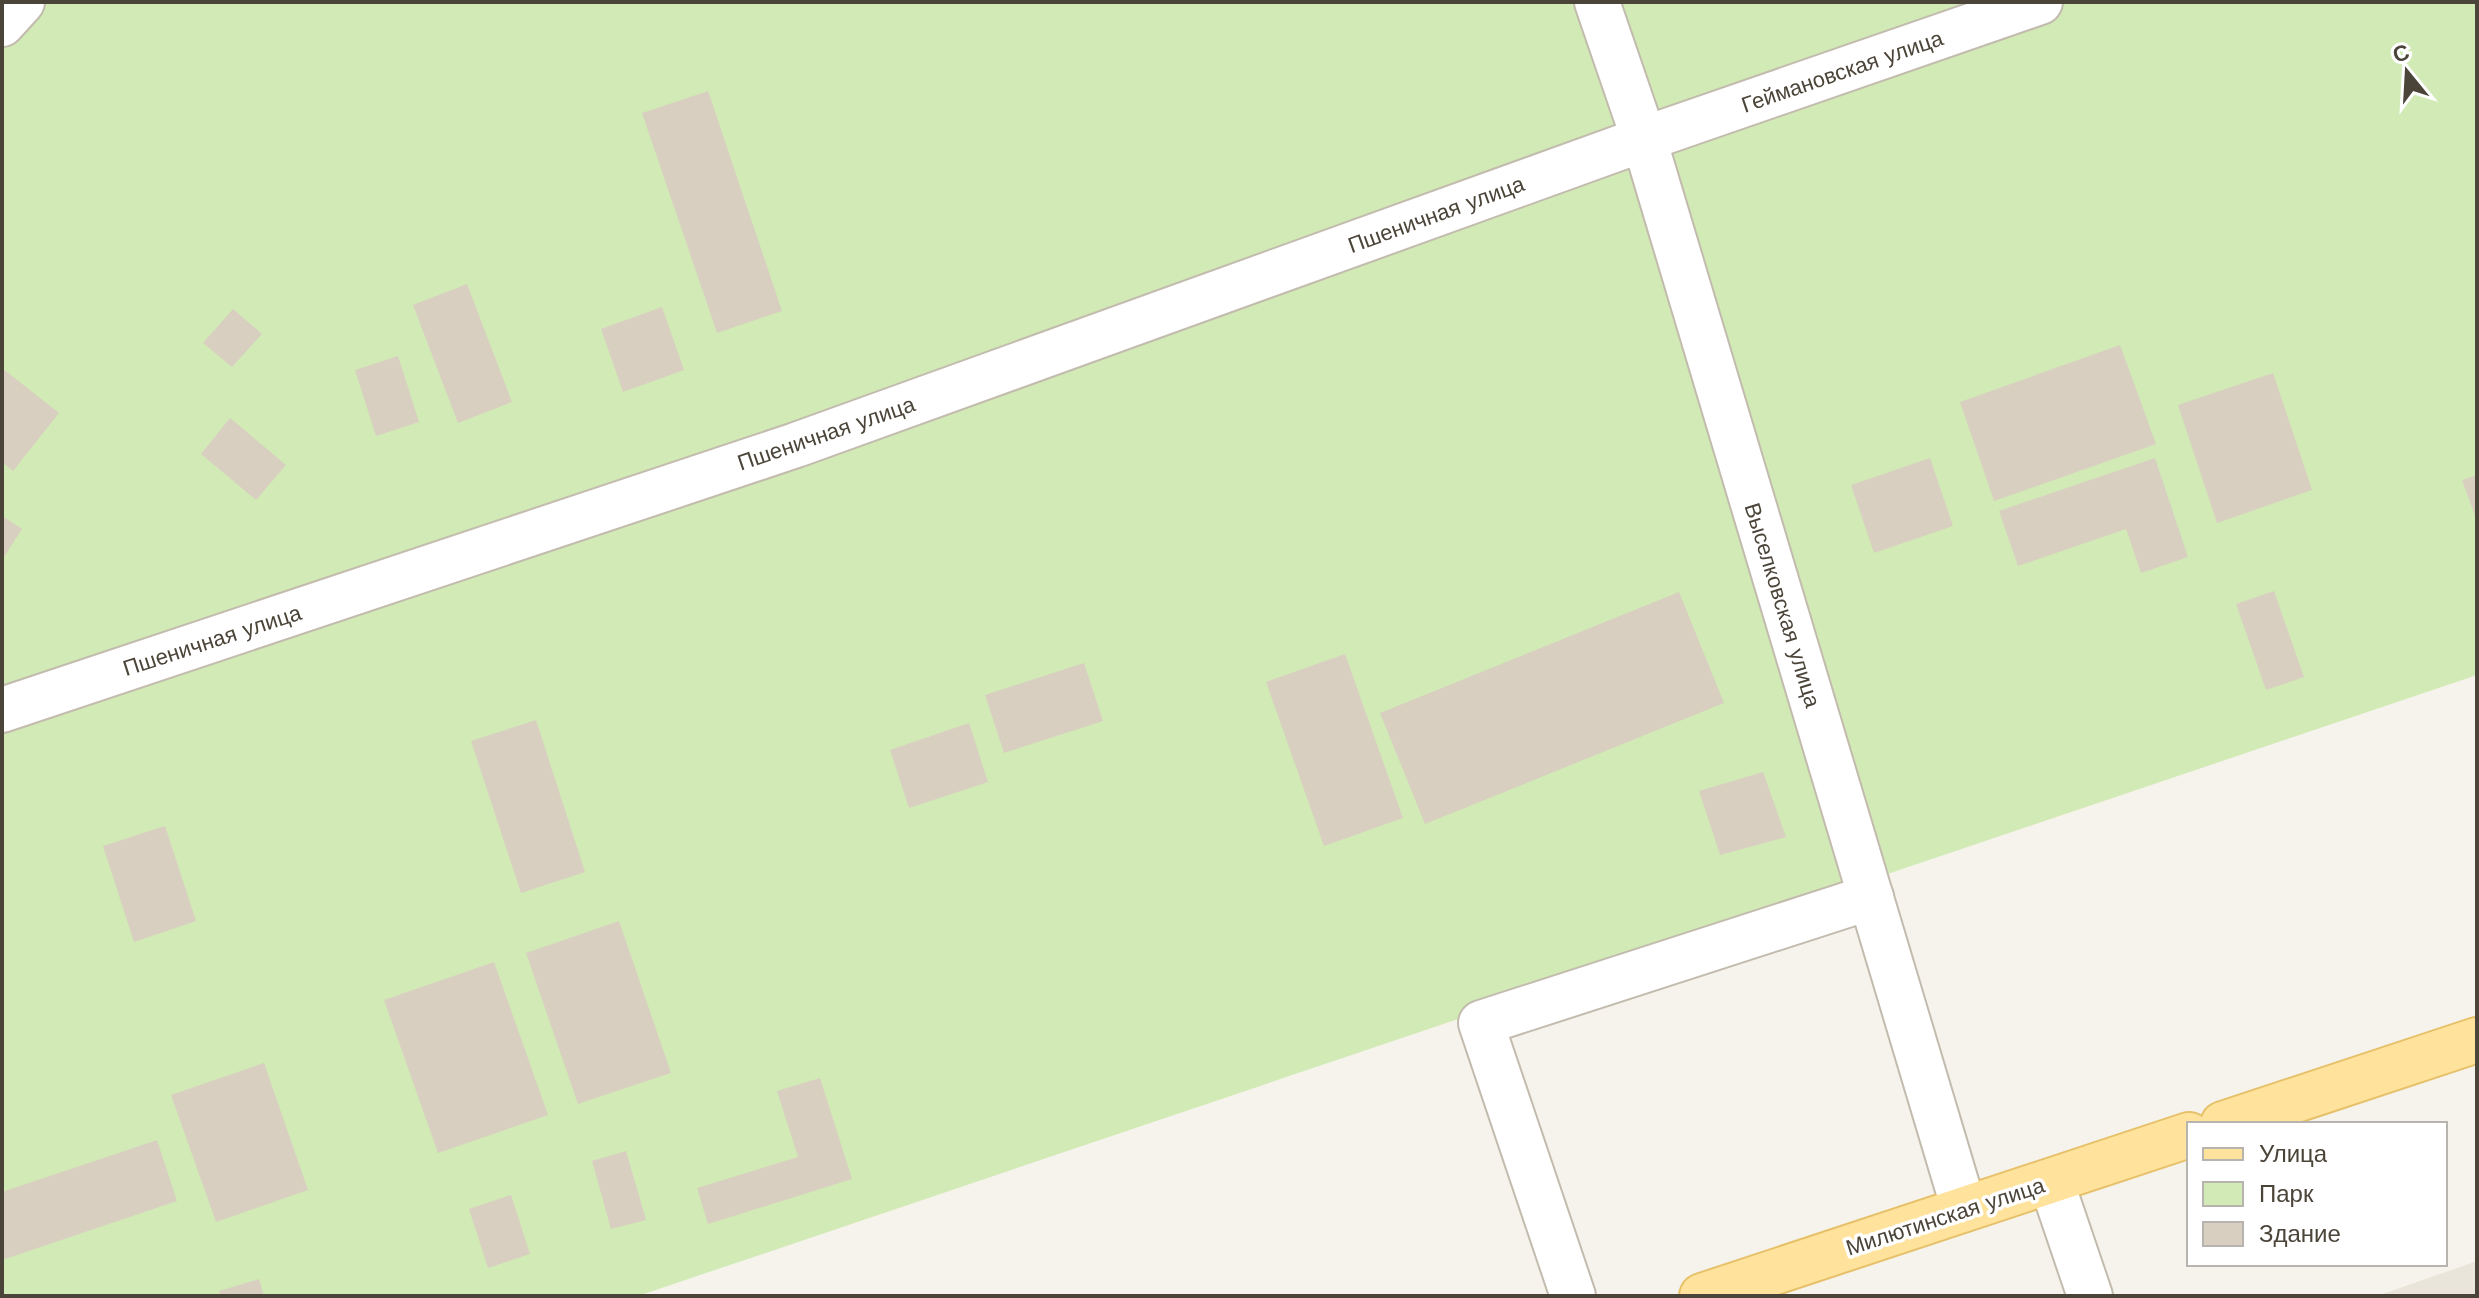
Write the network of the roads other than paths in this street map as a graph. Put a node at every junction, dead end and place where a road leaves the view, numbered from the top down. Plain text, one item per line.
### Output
1 (22, 2) edge
2 (1597, 2) edge
3 (2040, 2) edge
4 (2, 24) edge
5 (1644, 139) junction
6 (2, 710) edge
7 (1871, 897) junction
8 (2477, 1040) edge
9 (2229, 1122) edge
10 (2187, 1136) edge
11 (2051, 1181) junction
12 (1964, 1209) junction
13 (1573, 1296) edge
14 (1702, 1296) edge
15 (2090, 1296) edge

1 - 4 street
2 - 5 street, Выселковская улица
3 - 5 street, Геймановская улица
5 - 6 street, Пшеничная улица
5 - 7 street, Выселковская улица
7 - 12 street, Выселковская улица
7 - 13 street
8 - 9 main road
10 - 11 main road, Милютинская улица
11 - 12 main road, Милютинская улица
11 - 15 street
12 - 14 main road, Милютинская улица

